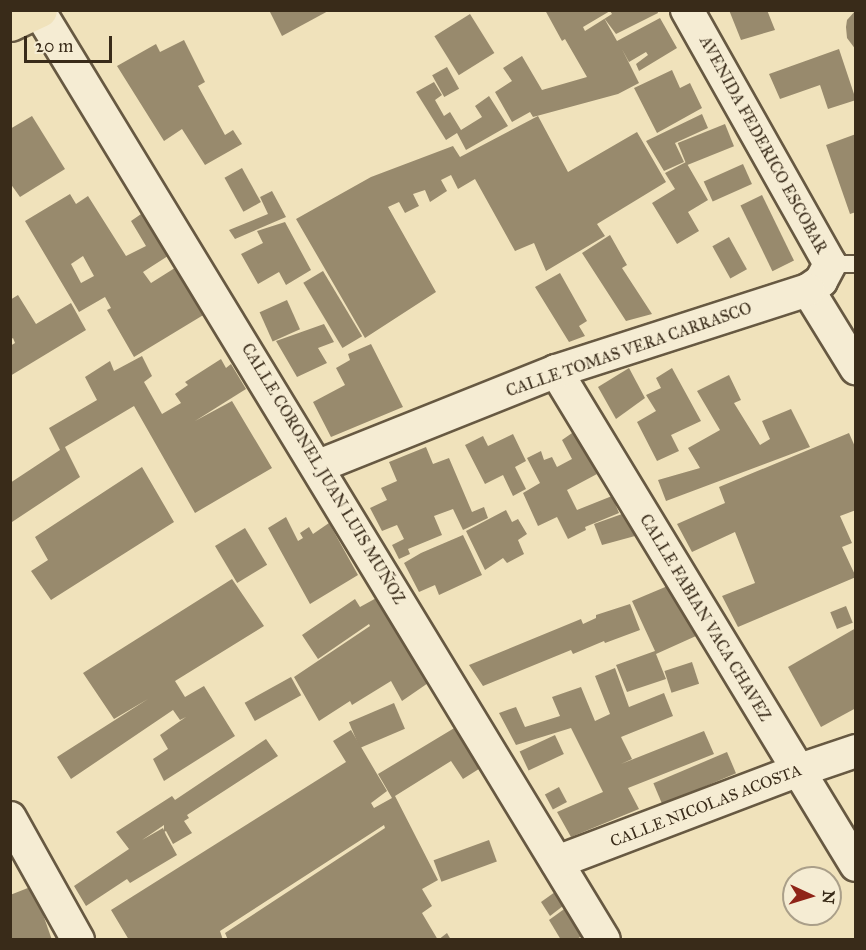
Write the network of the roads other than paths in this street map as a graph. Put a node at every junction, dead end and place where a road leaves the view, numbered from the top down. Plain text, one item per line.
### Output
1 (687, 10) edge
2 (40, 11) edge
3 (10, 24) edge
4 (843, 264) edge
5 (808, 290) junction
6 (855, 368) edge
7 (556, 371) junction
8 (319, 466) junction
9 (855, 751) edge
10 (797, 771) junction
11 (10, 818) edge
12 (557, 862) junction
13 (855, 865) edge
14 (78, 939) edge
15 (604, 939) edge

1 - 4 street, AVENIDA FEDERICO ESCOBAR
2 - 3 highway
2 - 8 street, CALLE CORONEL JUAN LUIS MUÑOZ
4 - 5 street, AVENIDA FEDERICO ESCOBAR
5 - 6 street
5 - 7 street, CALLE TOMAS VERA CARRASCO
7 - 8 street, CALLE TOMAS VERA CARRASCO
7 - 10 street, CALLE FABIAN VACA CHAVEZ
8 - 12 street, CALLE CORONEL JUAN LUIS MUÑOZ
9 - 10 street, CALLE NICOLAS ACOSTA
10 - 12 street, CALLE NICOLAS ACOSTA
10 - 13 street, CALLE FABIAN VACA CHAVEZ
11 - 14 street
12 - 15 street, CALLE CORONEL JUAN LUIS MUÑOZ

